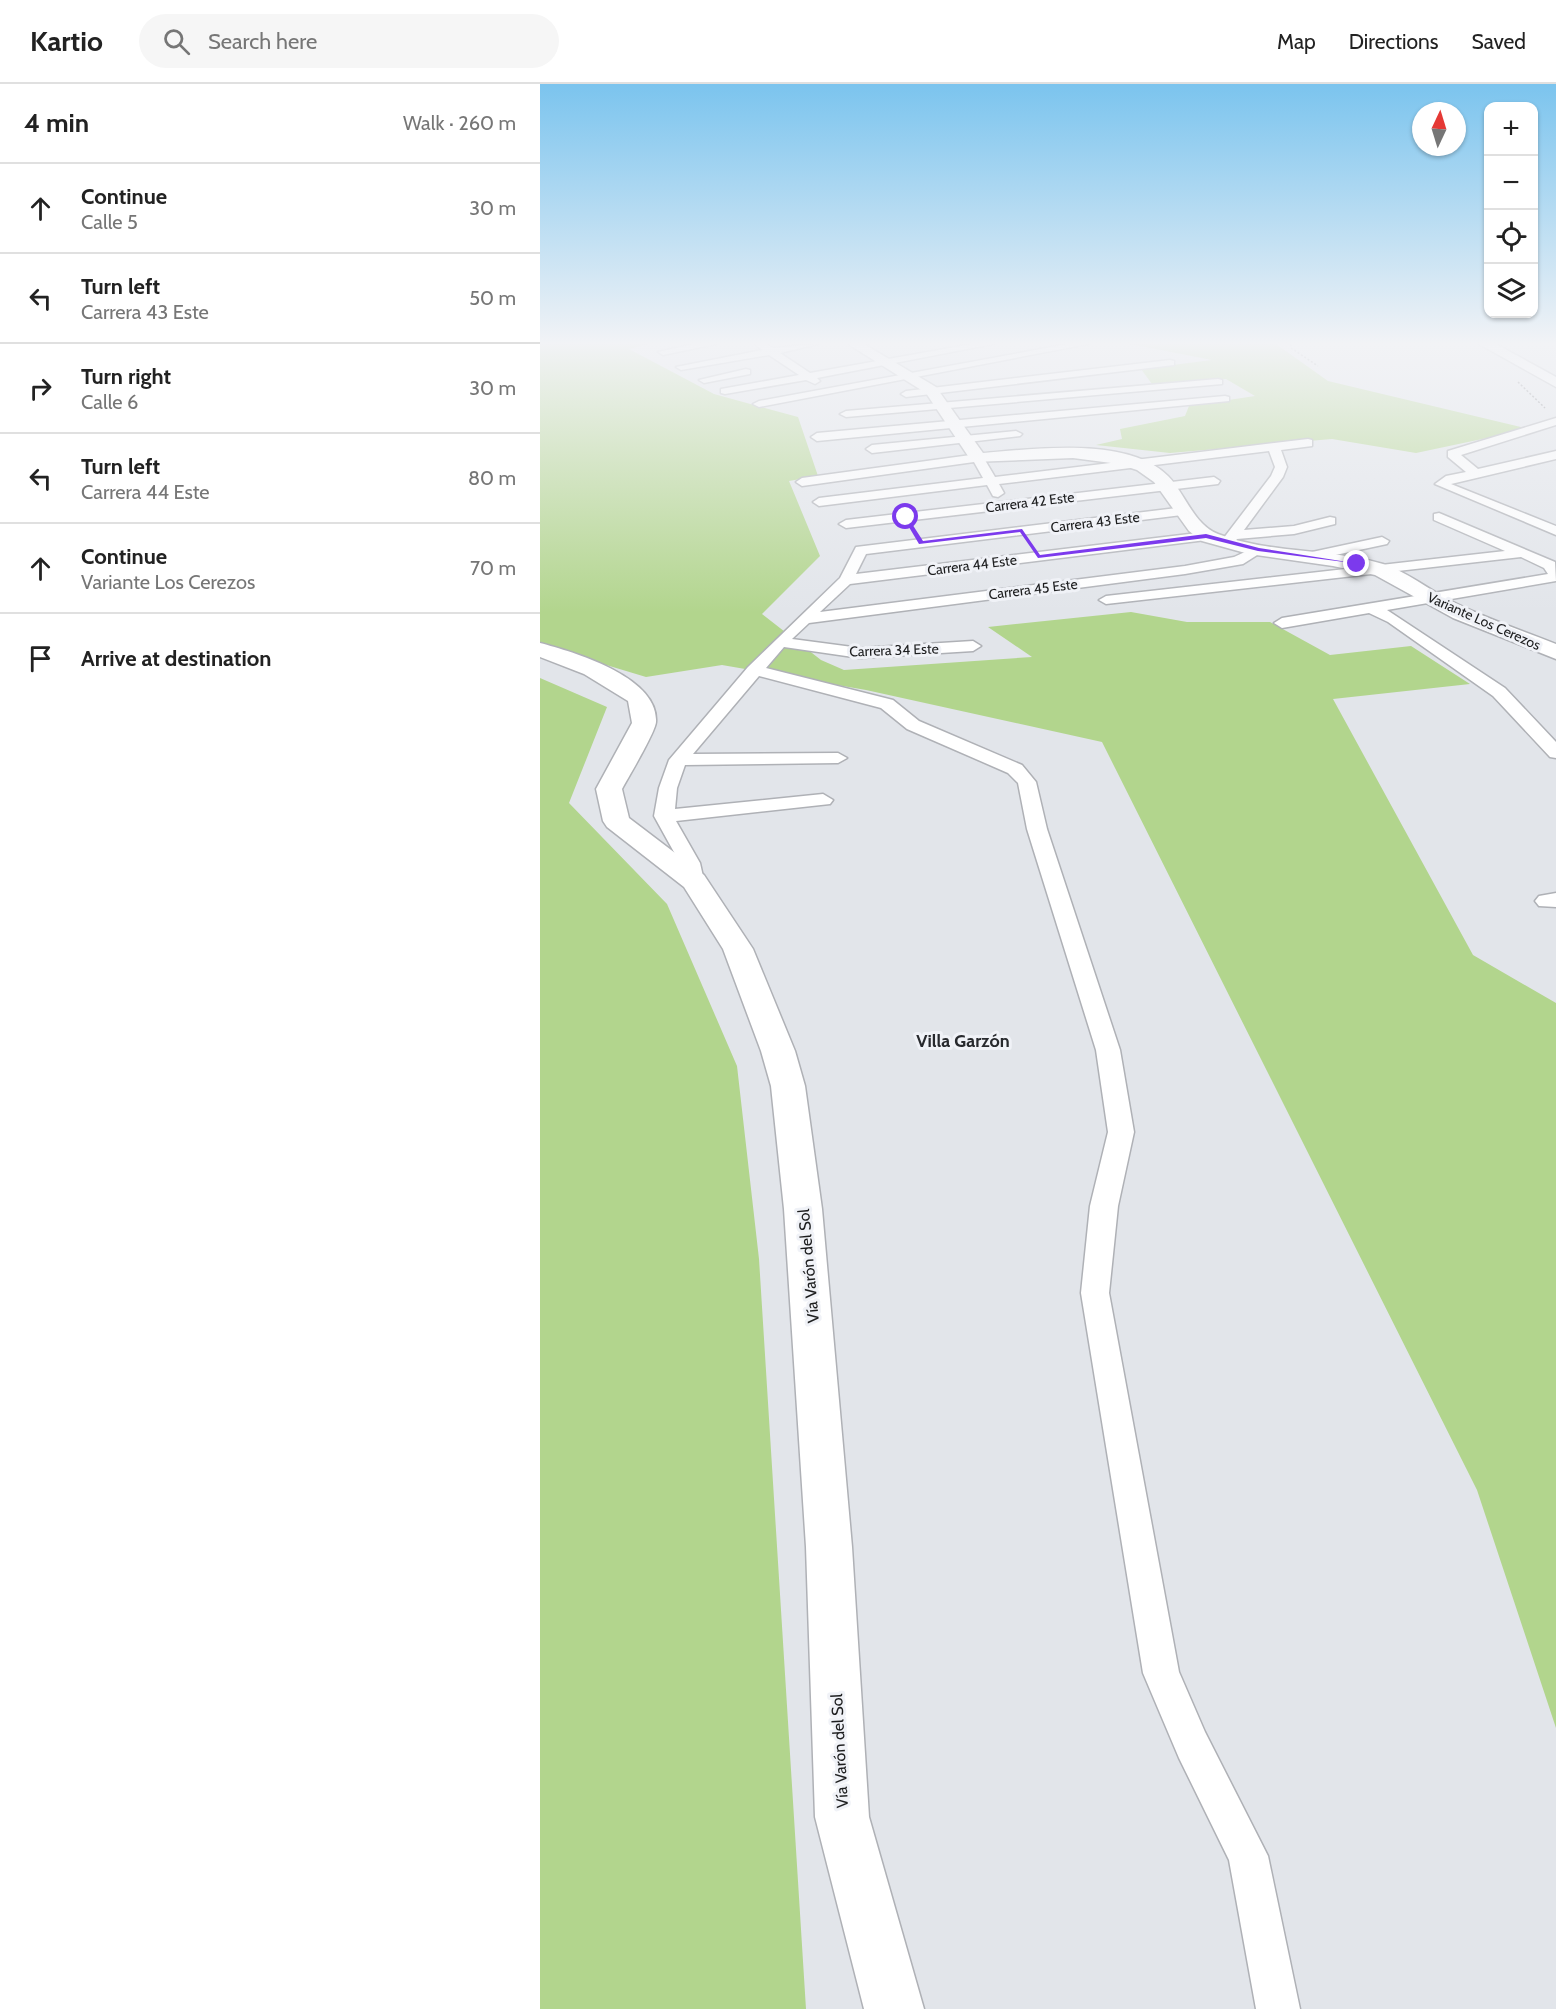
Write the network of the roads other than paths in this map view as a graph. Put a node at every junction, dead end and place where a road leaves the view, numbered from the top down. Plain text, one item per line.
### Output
1 (858, 434) joint
2 (961, 434) edge
3 (1013, 434) edge
4 (1516, 434) edge
5 (817, 437) dead end
6 (965, 439) junction
7 (1308, 443) dead end
8 (1274, 447) junction
9 (867, 450) junction
10 (1556, 455) edge
11 (978, 458) junction
12 (1137, 464) junction
13 (880, 470) junction
14 (1477, 474) junction
15 (1214, 481) dead end
16 (802, 482) dead end
17 (991, 482) junction
18 (1167, 486) junction
19 (892, 493) junction
20 (819, 502) dead end
21 (1006, 505) junction
22 (1185, 511) junction
23 (1439, 517) dead end
24 (1330, 521) dead end
25 (846, 524) dead end
26 (913, 530) junction
27 (1022, 531) junction
28 (1556, 531) edge
29 (1206, 536) junction
30 (1230, 539) junction
31 (1382, 541) dead end
32 (1258, 550) junction
33 (1523, 553) junction
34 (1312, 556) junction
35 (1377, 568) junction
36 (1047, 571) junction
37 (1556, 576) edge
38 (846, 580) junction
39 (1429, 598) junction
40 (1106, 600) dead end
41 (1371, 608) junction
42 (804, 619) junction
43 (1282, 623) dead end
44 (780, 642) junction
45 (973, 646) dead end
46 (540, 650) edge
47 (1556, 652) edge
48 (754, 670) junction
49 (1556, 753) edge
50 (838, 758) dead end
51 (678, 760) junction
52 (823, 800) dead end
53 (663, 816) junction
54 (694, 881) junction
55 (894, 2009) edge
56 (1278, 2009) edge

1 - 5 street
1 - 9 street
2 - 6 street
3 - 6 street
4 - 14 street
6 - 9 street
6 - 11 street
7 - 8 street
8 - 12 street
8 - 30 street
9 - 13 street
10 - 14 street
11 - 12 street
11 - 13 street
11 - 17 street
12 - 17 street
12 - 18 street
13 - 16 street
13 - 19 street
14 - 28 street
15 - 18 street, Carrera 42 Este
17 - 19 street
17 - 21 street
18 - 21 street, Carrera 42 Este
18 - 22 street
19 - 20 street
19 - 26 street
21 - 26 street, Carrera 42 Este
21 - 27 street
22 - 27 street, Carrera 43 Este
22 - 29 street
23 - 33 street
24 - 30 street
25 - 26 street, Carrera 42 Este
26 - 27 street, Carrera 43 Este
26 - 38 street, Carrera 43 Este
27 - 36 street
29 - 30 street, Variante Los Cerezos
29 - 36 street, Carrera 44 Este
30 - 32 street, Variante Los Cerezos
31 - 34 street
32 - 34 street, Variante Los Cerezos
32 - 36 street, Carrera 45 Este
33 - 35 street
33 - 37 street
34 - 35 street, Variante Los Cerezos
35 - 39 street, Variante Los Cerezos
35 - 40 street
36 - 38 street, Carrera 44 Este
36 - 42 street, Carrera 45 Este
37 - 39 street
38 - 42 street
39 - 41 street
39 - 47 street, Variante Los Cerezos
41 - 43 street
41 - 49 street
42 - 44 street
44 - 45 street, Carrera 34 Este
44 - 48 street
46 - 54 street, Vía Varón del Sol
48 - 51 street
48 - 56 street
50 - 51 street
51 - 53 street
52 - 53 street
53 - 54 street
54 - 55 street, Vía Varón del Sol

